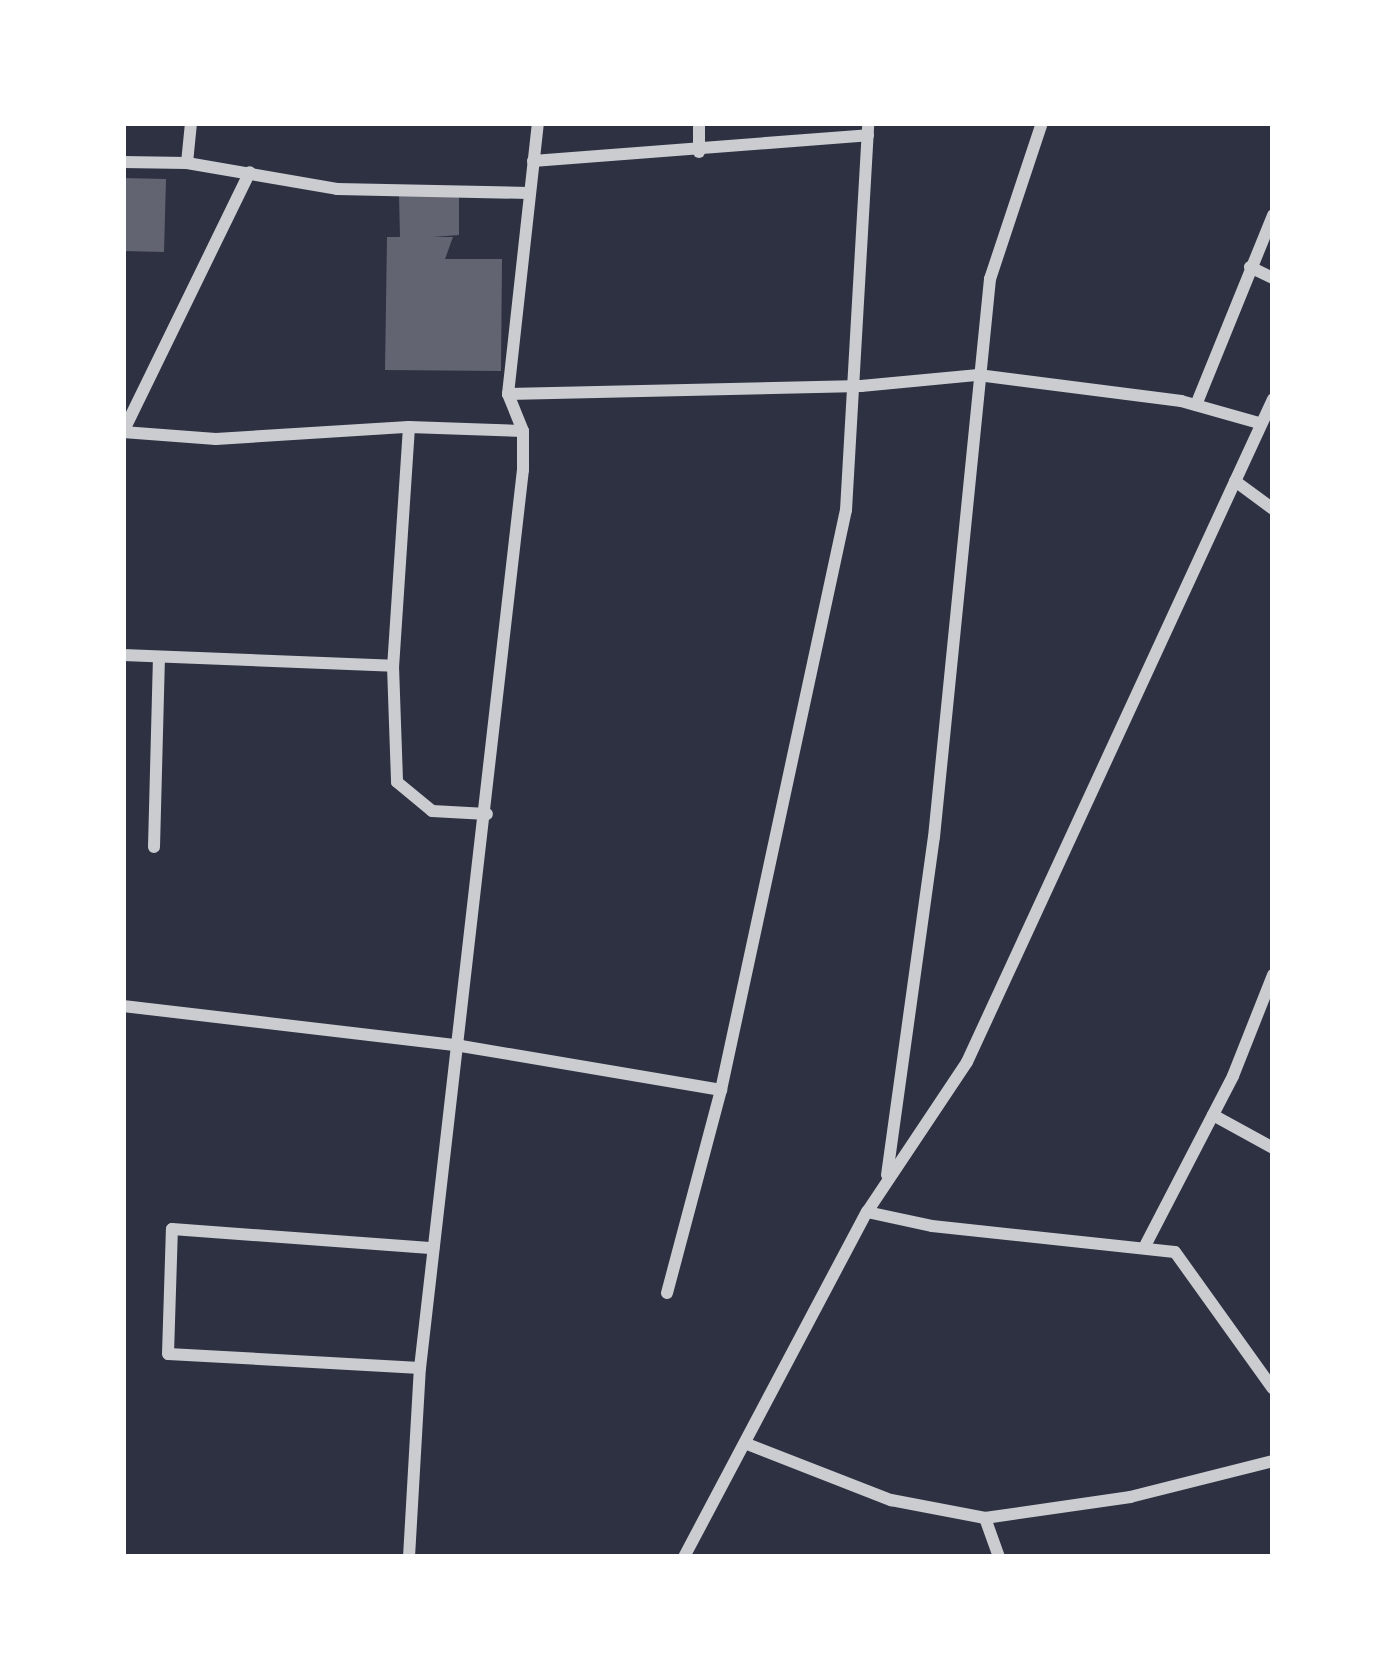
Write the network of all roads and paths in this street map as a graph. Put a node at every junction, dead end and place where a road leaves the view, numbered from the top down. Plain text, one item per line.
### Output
1 (191, 123) edge
2 (538, 123) edge
3 (699, 123) edge
4 (1042, 123) edge
5 (868, 129) edge
6 (699, 152) junction
7 (533, 160) junction
8 (123, 161) edge
9 (187, 163) junction
10 (250, 172) junction
11 (529, 193) junction
12 (1273, 215) edge
13 (1250, 267) junction
14 (1273, 278) edge
15 (978, 375) junction
16 (848, 386) junction
17 (508, 394) junction
18 (1273, 399) edge
19 (1196, 405) junction
20 (1259, 423) junction
21 (409, 427) junction
22 (523, 430) junction
23 (123, 432) edge
24 (1235, 481) junction
25 (1273, 509) edge
26 (123, 655) edge
27 (158, 657) junction
28 (393, 666) junction
29 (487, 814) junction
30 (154, 847) dead end
31 (1273, 975) edge
32 (123, 1006) edge
33 (461, 1046) junction
34 (721, 1090) junction
35 (1214, 1115) junction
36 (1273, 1148) edge
37 (887, 1181) junction
38 (867, 1211) junction
39 (1146, 1244) junction
40 (433, 1248) junction
41 (667, 1293) dead end
42 (420, 1368) junction
43 (1273, 1388) edge
44 (747, 1444) junction
45 (1273, 1461) edge
46 (985, 1517) junction
47 (409, 1557) edge
48 (684, 1557) edge
49 (999, 1557) edge

1 - 9 street
2 - 7 street
3 - 6 street
4 - 15 street
5 - 6 street
5 - 16 street
6 - 7 street
7 - 11 street
8 - 9 street
9 - 10 street
10 - 11 street
10 - 23 street
11 - 17 street
12 - 13 street
13 - 14 street
13 - 19 street
15 - 16 street
15 - 19 street
15 - 37 street
16 - 17 street
16 - 34 street
17 - 22 street
18 - 20 street
19 - 20 street
20 - 24 street
21 - 22 street
21 - 23 street
21 - 28 street
22 - 29 street
24 - 25 street
24 - 37 street
26 - 27 street
27 - 28 street
27 - 30 street
28 - 29 street
29 - 33 street
31 - 35 street
32 - 33 street
33 - 34 street
33 - 40 street
34 - 41 street
35 - 36 street
35 - 39 street
37 - 38 street
38 - 39 street
38 - 44 street
39 - 43 street
40 - 42 street
40 - 42 street
42 - 47 street
44 - 46 street
44 - 48 street
45 - 46 street
46 - 49 street

